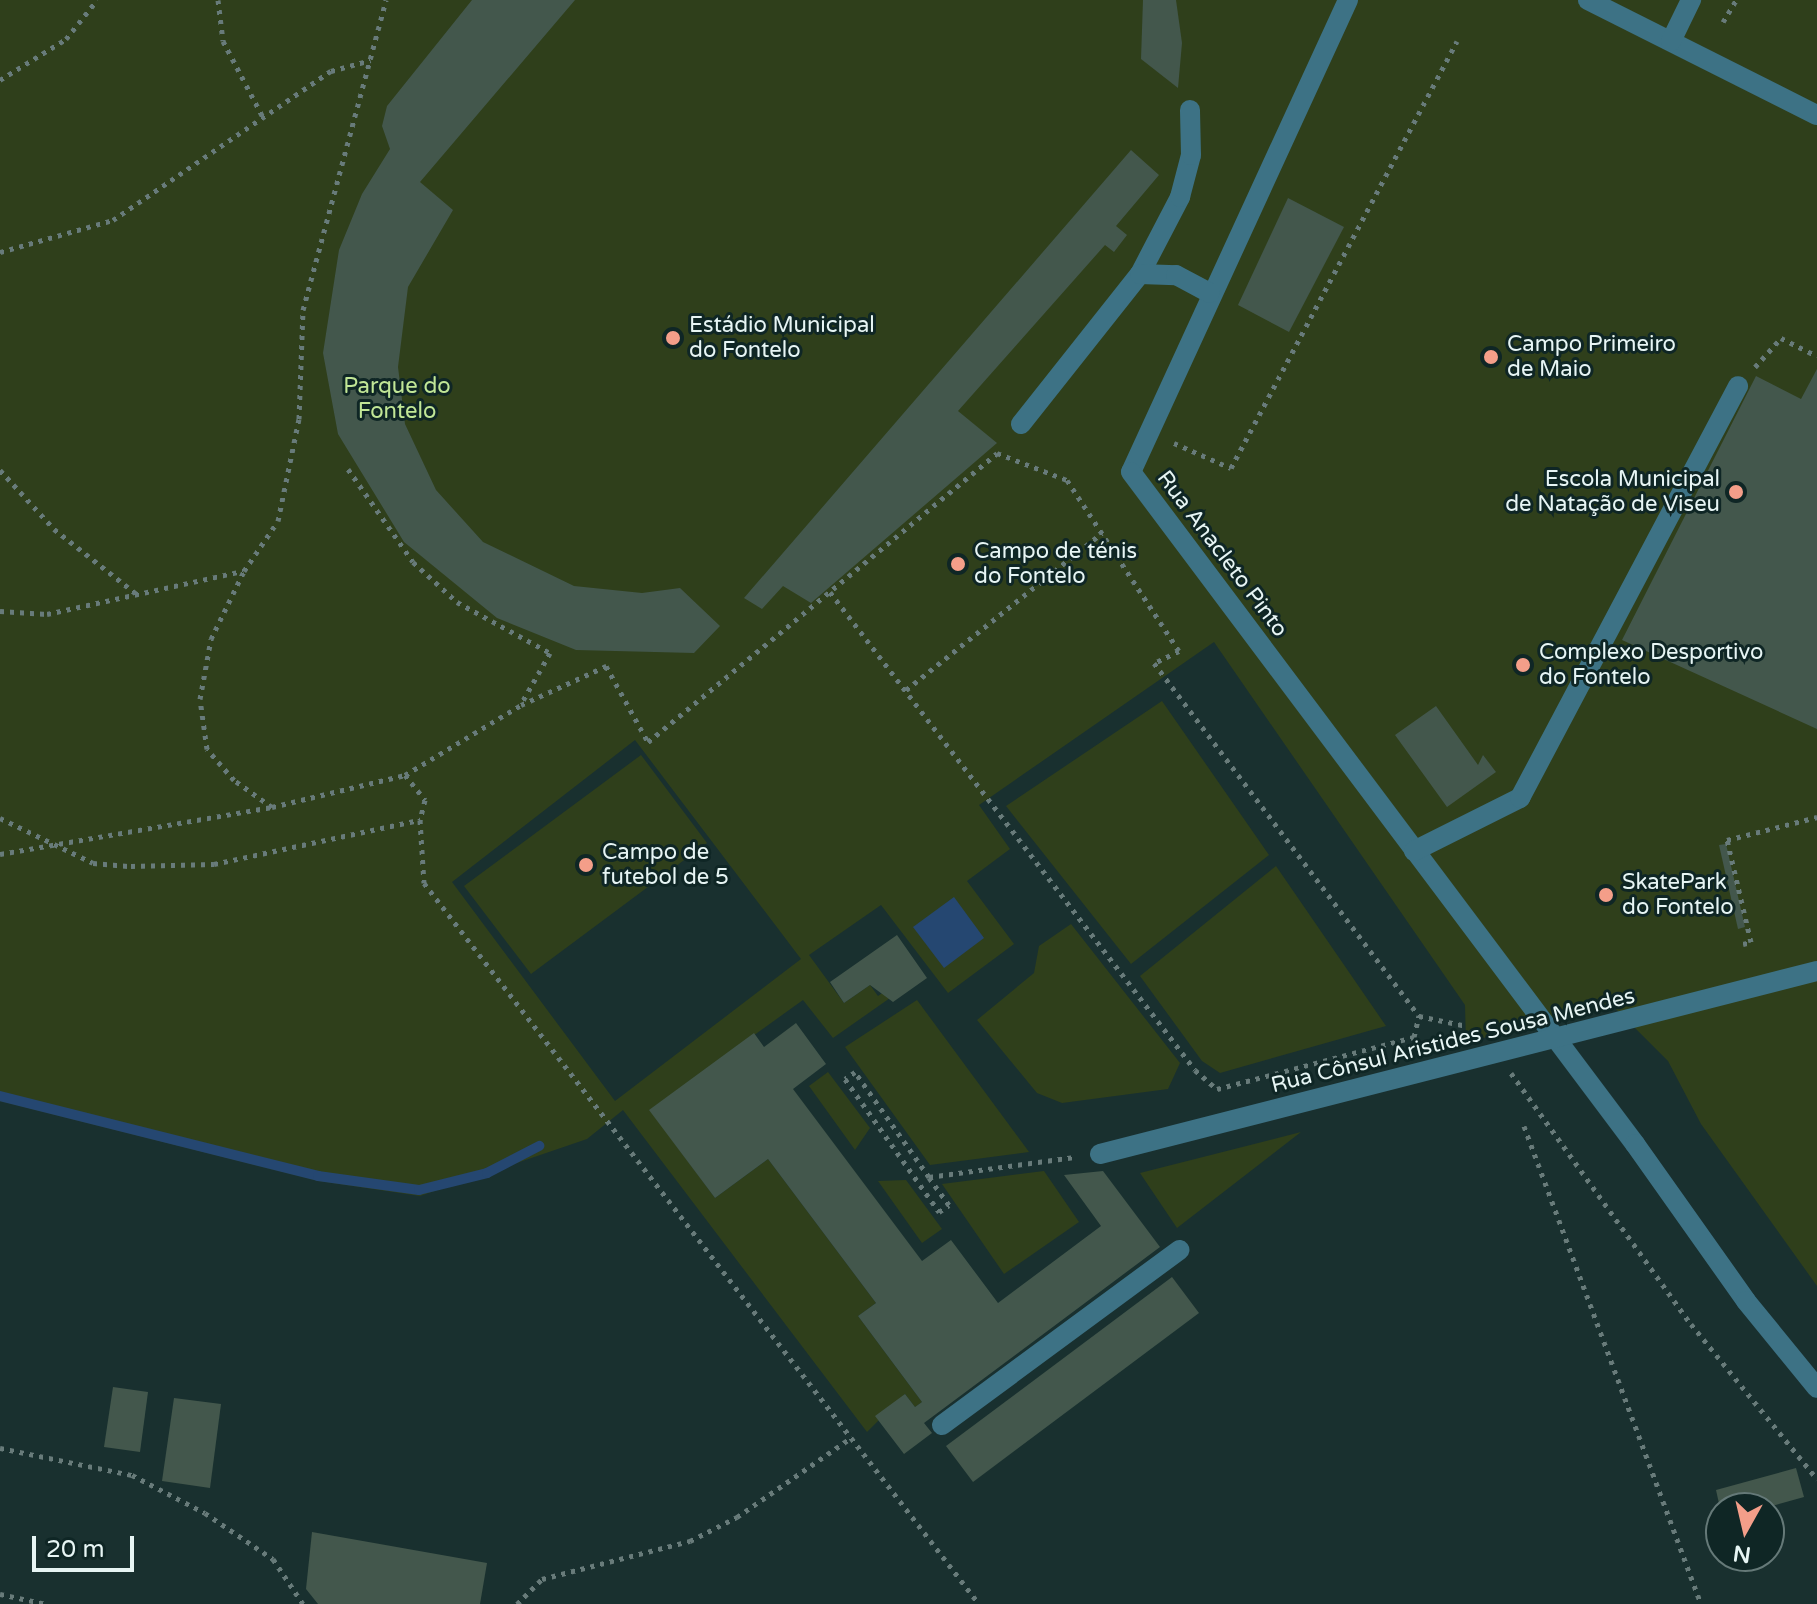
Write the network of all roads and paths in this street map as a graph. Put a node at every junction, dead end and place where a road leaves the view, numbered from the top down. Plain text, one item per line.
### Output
1 (97, 0) edge
2 (218, 0) edge
3 (386, 0) edge
4 (1348, 0) edge
5 (1588, 0) edge
6 (1691, 0) edge
7 (1736, 0) edge
8 (1723, 22) dead end
9 (1457, 41) dead end
10 (1671, 41) junction
11 (371, 60) junction
12 (0, 80) edge
13 (1190, 110) dead end
14 (1817, 115) edge
15 (264, 119) junction
16 (0, 252) edge
17 (1140, 274) junction
18 (1210, 293) junction
19 (1817, 356) edge
20 (1738, 386) joint
21 (1021, 424) dead end
22 (1148, 431) junction
23 (348, 469) dead end
24 (0, 470) edge
25 (1102, 533) junction
26 (244, 571) junction
27 (830, 592) junction
28 (138, 595) junction
29 (0, 611) edge
30 (906, 690) junction
31 (521, 705) junction
32 (405, 775) junction
33 (272, 807) junction
34 (1817, 817) edge
35 (0, 818) edge
36 (420, 820) junction
37 (61, 846) junction
38 (1414, 851) junction
39 (0, 854) edge
40 (1743, 944) dead end
41 (1817, 971) edge
42 (1419, 1016) junction
43 (1467, 1026) dead end
44 (1558, 1042) junction
45 (1506, 1066) dead end
46 (1524, 1126) dead end
47 (1100, 1154) joint
48 (929, 1177) junction
49 (1179, 1250) dead end
50 (1817, 1388) edge
51 (942, 1425) dead end
52 (852, 1437) junction
53 (0, 1448) edge
54 (1817, 1479) edge
55 (0, 1594) edge
56 (46, 1604) edge
57 (303, 1604) edge
58 (517, 1604) edge
59 (979, 1604) edge
60 (1701, 1604) edge

1 - 12 path
2 - 15 path
3 - 11 path
4 - 18 street, Rua Anacleto Pinto
5 - 10 street
6 - 10 street
7 - 8 path
9 - 22 path
10 - 14 street
11 - 15 path
11 - 26 path
13 - 17 street
15 - 16 path
17 - 18 street
17 - 21 street
18 - 22 street, Rua Anacleto Pinto
19 - 20 path
20 - 38 street
22 - 38 street, Rua Anacleto Pinto
23 - 31 path
24 - 28 path
25 - 27 path
25 - 30 path
25 - 42 path
26 - 28 path
26 - 33 path
27 - 30 path
27 - 31 path
28 - 29 path
30 - 42 path
31 - 32 path
32 - 33 path
32 - 36 path
33 - 37 path
34 - 40 path
35 - 37 path
36 - 37 path
36 - 52 path
37 - 39 path
38 - 44 street, Rua Anacleto Pinto
41 - 44 street, Rua Cônsul Aristides Sousa Mendes
42 - 43 path
44 - 47 street, Rua Cônsul Aristides Sousa Mendes
44 - 50 street, Rua Anacleto Pinto
45 - 54 path
46 - 60 path
47 - 48 path
48 - 48 path
49 - 51 street
52 - 58 path
52 - 59 path
53 - 57 path
55 - 56 path

